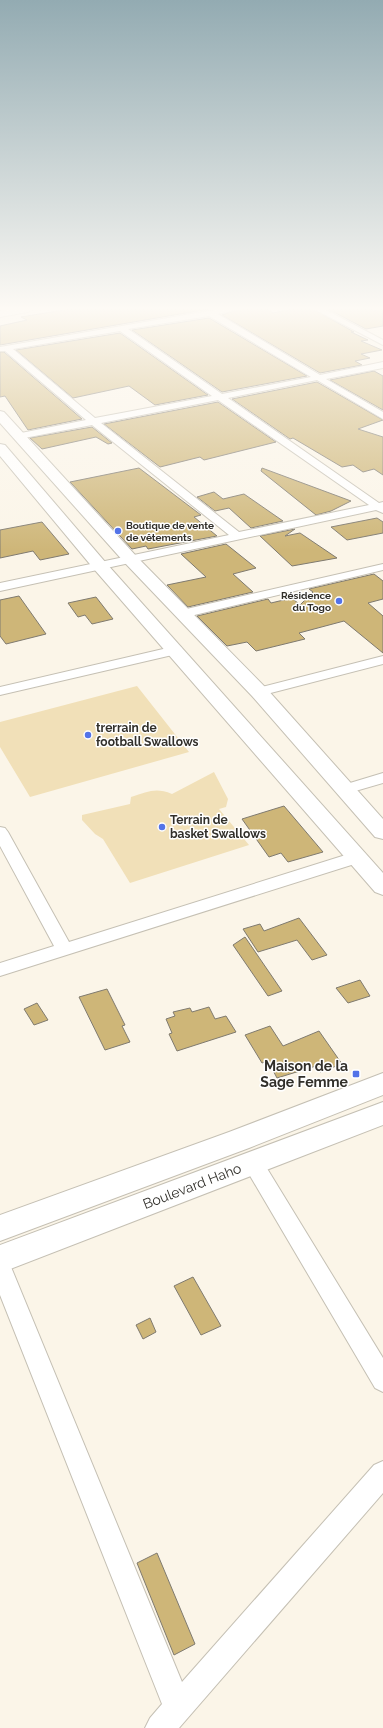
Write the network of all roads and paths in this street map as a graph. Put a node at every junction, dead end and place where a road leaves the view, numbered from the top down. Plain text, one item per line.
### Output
1 (55, 390) edge
2 (210, 390) edge
3 (248, 390) edge
4 (339, 390) edge
5 (218, 395) junction
6 (0, 415) edge
7 (383, 416) edge
8 (93, 421) junction
9 (19, 436) junction
10 (2, 453) edge
11 (381, 507) edge
12 (237, 536) junction
13 (131, 560) junction
14 (100, 566) junction
15 (383, 567) edge
16 (0, 587) edge
17 (182, 614) junction
18 (176, 650) junction
19 (383, 660) edge
20 (0, 691) edge
21 (258, 692) junction
22 (383, 778) edge
23 (345, 789) junction
24 (0, 832) edge
25 (383, 832) edge
26 (358, 857) junction
27 (383, 887) edge
28 (66, 950) junction
29 (0, 970) edge
30 (383, 1084) edge
31 (383, 1113) edge
32 (253, 1163) junction
33 (0, 1228) edge
34 (0, 1259) edge
35 (0, 1267) edge
36 (383, 1380) edge
37 (383, 1474) edge
38 (178, 1708) junction
39 (160, 1728) edge

1 - 8 street
2 - 5 street
3 - 5 street
4 - 7 street
5 - 8 street
5 - 11 street
6 - 9 main road
8 - 9 street
8 - 12 street
9 - 13 main road
10 - 14 main road
11 - 12 street
12 - 13 street
13 - 14 street
13 - 17 main road
14 - 16 street
14 - 18 main road
15 - 17 street
17 - 21 main road
18 - 20 street
18 - 26 main road
19 - 21 street
21 - 23 main road
22 - 23 street
23 - 25 main road
24 - 28 street
26 - 27 main road
26 - 28 street
28 - 29 street
30 - 33 main road
31 - 32 main road, Boulevard Haho
32 - 34 main road, Boulevard Haho
32 - 36 street
35 - 38 street
37 - 38 street
38 - 39 street

